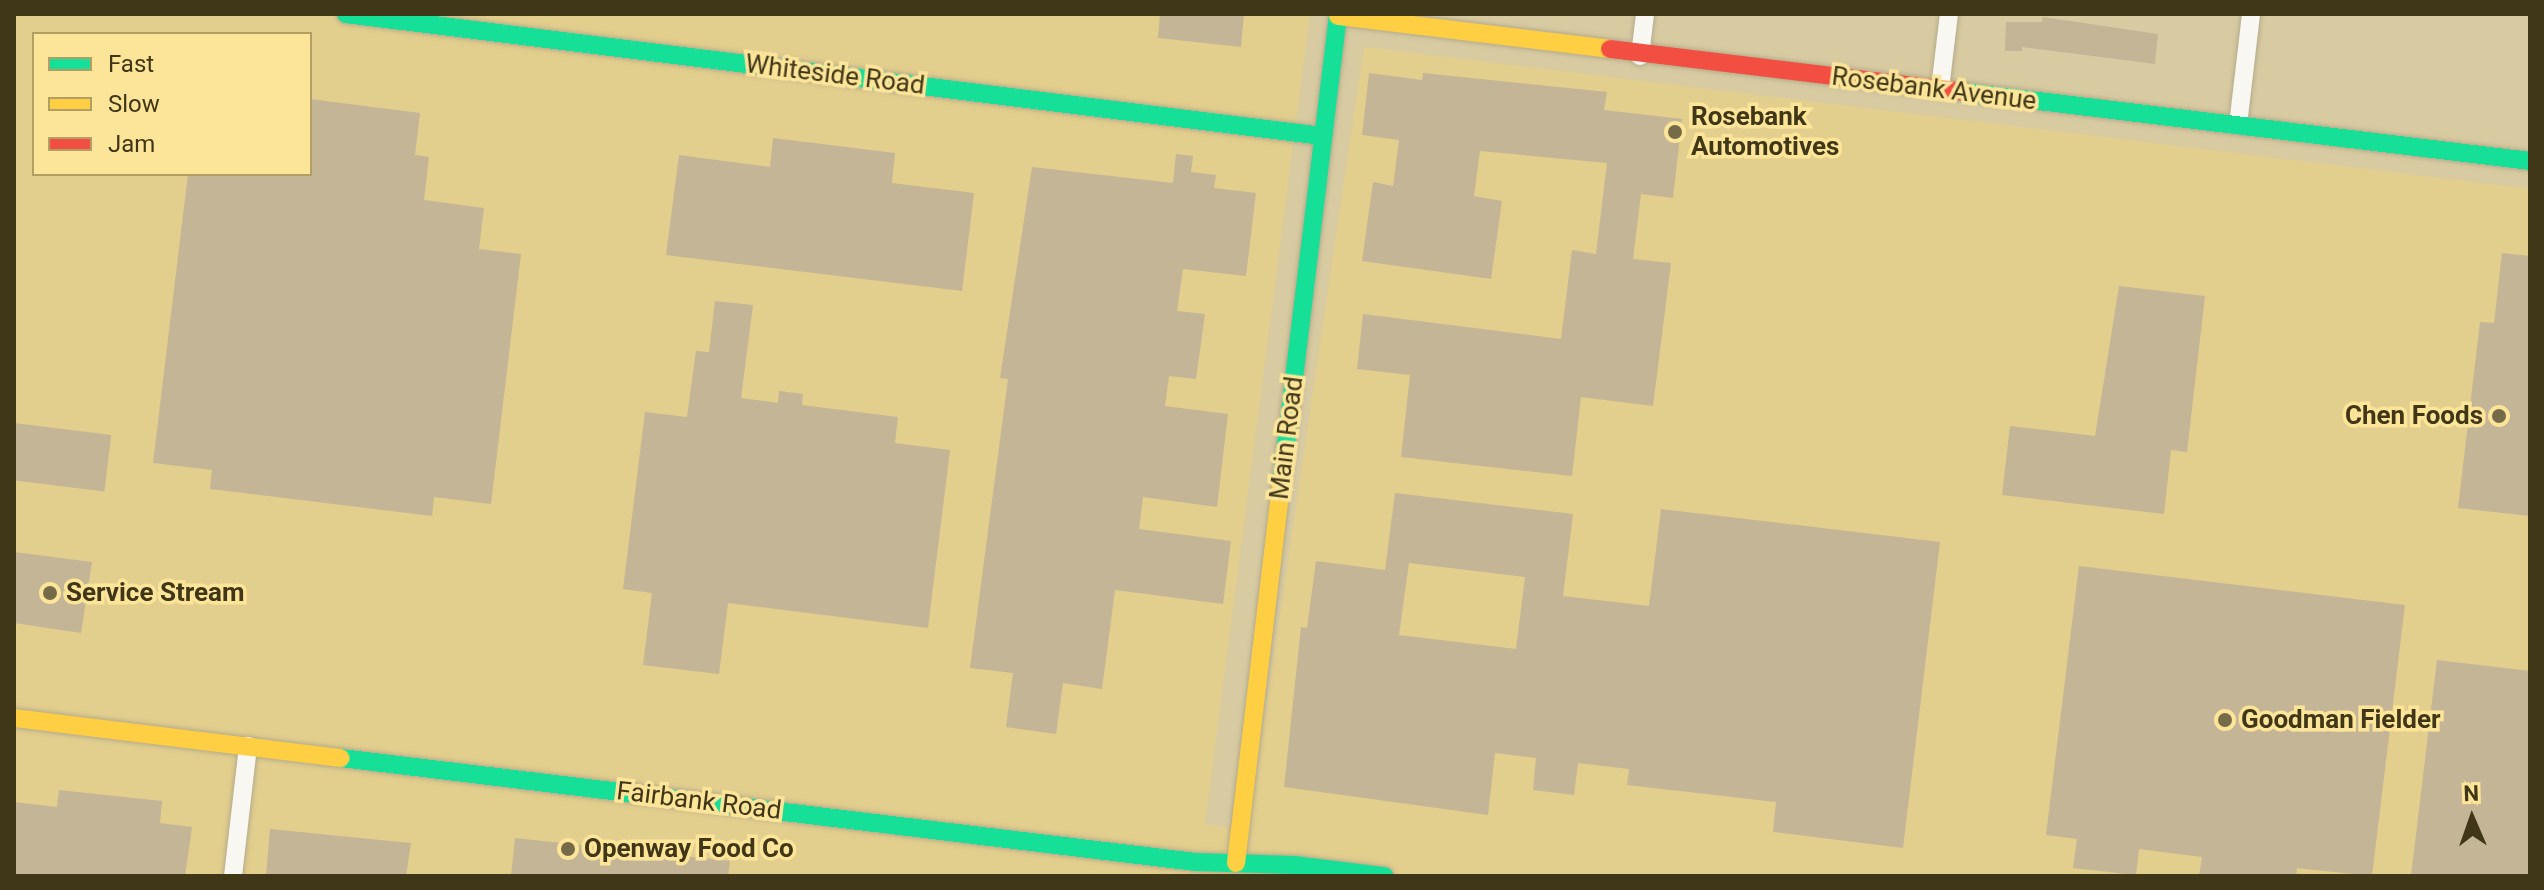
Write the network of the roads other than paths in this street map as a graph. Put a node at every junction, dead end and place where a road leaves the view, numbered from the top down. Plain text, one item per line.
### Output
1 (346, 14) edge
2 (1645, 14) edge
3 (1949, 14) edge
4 (2251, 14) edge
5 (1338, 15) edge
6 (1640, 56) junction
7 (1940, 89) junction
8 (2238, 125) junction
9 (1323, 136) junction
10 (2530, 161) edge
11 (14, 718) edge
12 (248, 746) junction
13 (1236, 863) junction
14 (233, 876) edge
15 (1384, 876) edge

1 - 9 main road, Whiteside Road
2 - 6 street
3 - 7 street
4 - 8 street
5 - 6 main road, Rosebank Avenue
5 - 9 main road, Main Road
6 - 7 main road, Rosebank Avenue
7 - 8 main road, Rosebank Avenue
8 - 10 main road, Rosebank Avenue
9 - 13 main road, Main Road
11 - 12 main road, Fairbank Road
12 - 13 main road, Fairbank Road
12 - 14 street
13 - 15 main road, Fairbank Road

